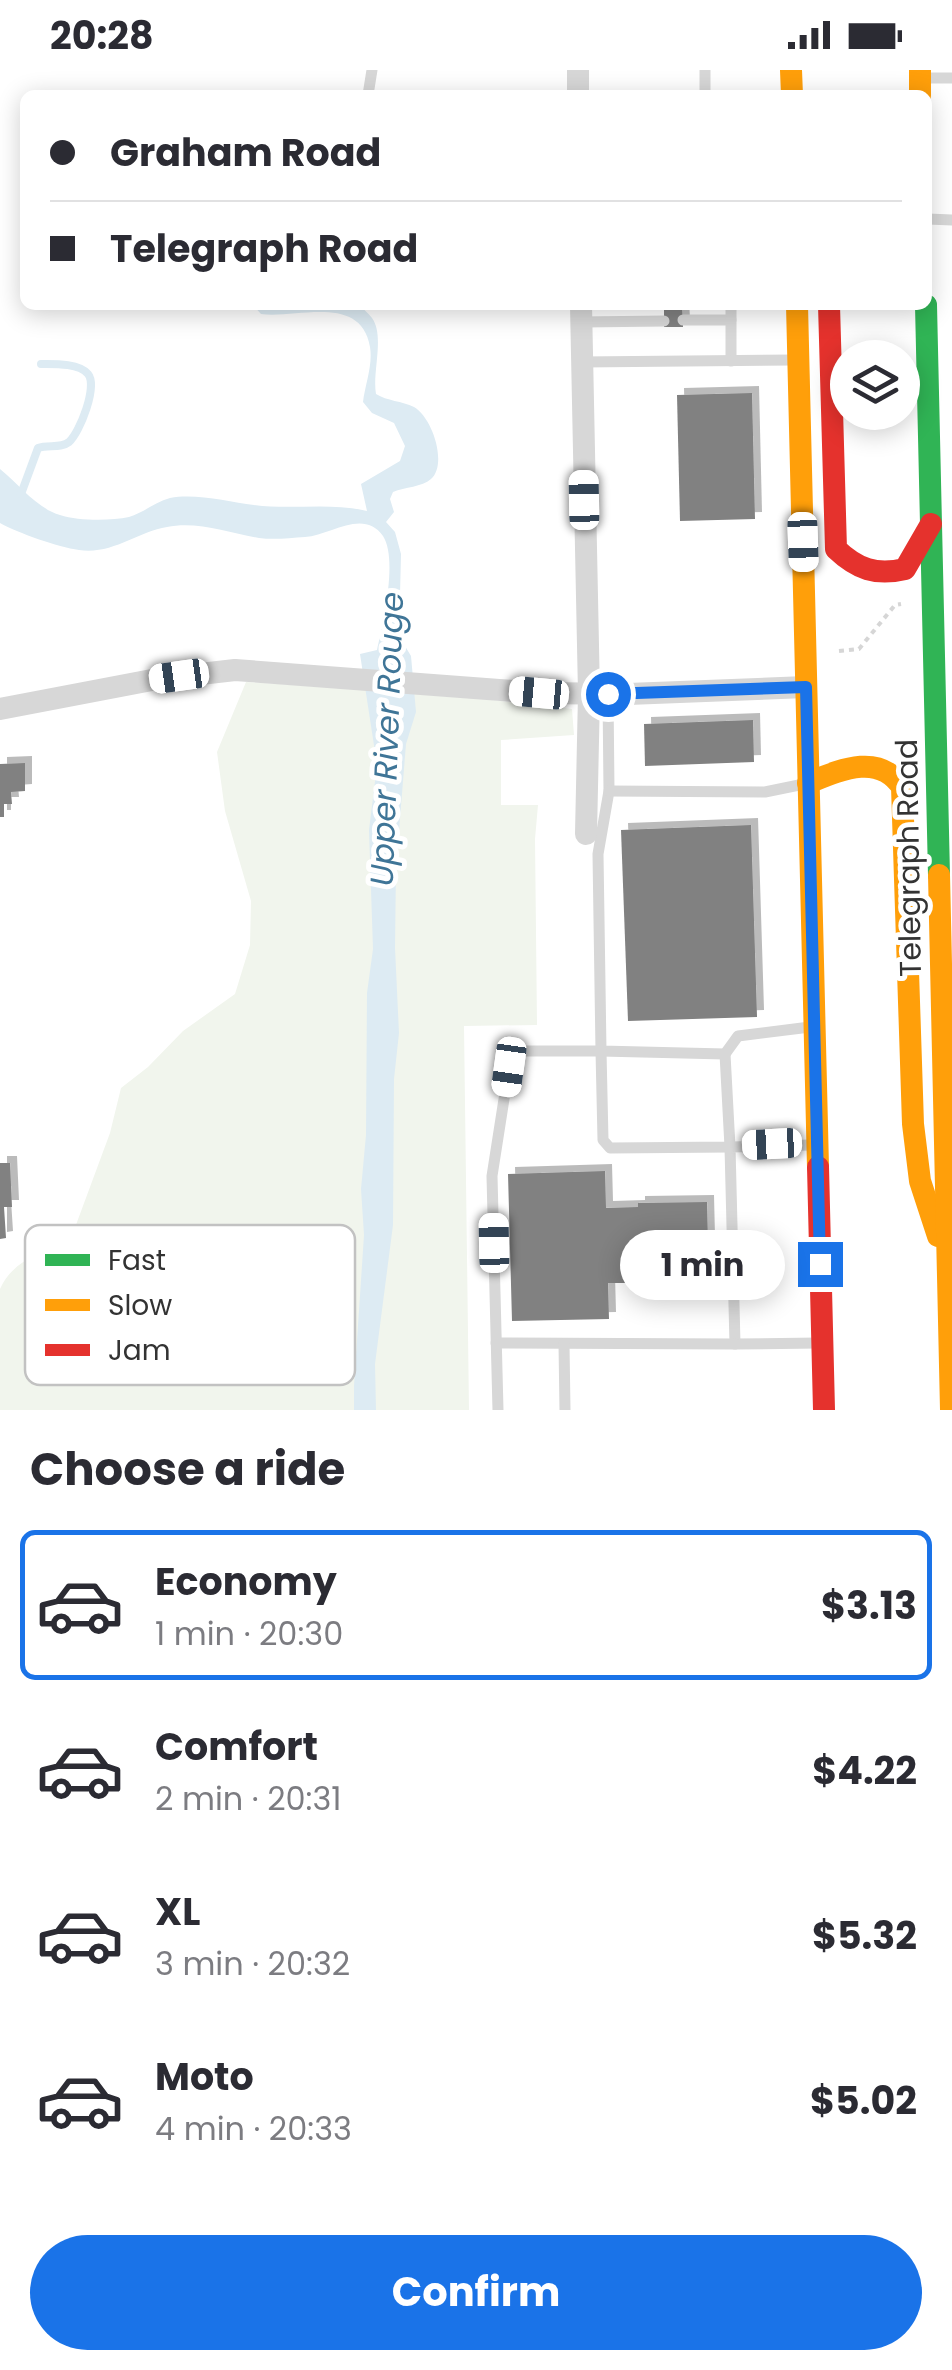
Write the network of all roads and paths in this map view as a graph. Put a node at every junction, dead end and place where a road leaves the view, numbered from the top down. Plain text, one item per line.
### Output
1 (952, 78) edge
2 (920, 81) edge
3 (731, 310) edge
4 (797, 310) edge
5 (829, 310) edge
6 (582, 313) edge
7 (930, 314) edge
8 (664, 320) dead end
9 (682, 320) dead end
10 (731, 320) junction
11 (798, 360) junction
12 (731, 361) junction
13 (582, 362) junction
14 (930, 524) junction
15 (901, 604) dead end
16 (839, 650) dead end
17 (806, 687) junction
18 (598, 694) junction
19 (944, 696) edge
20 (0, 709) edge
21 (808, 783) junction
22 (609, 791) junction
23 (586, 834) dead end
24 (946, 860) edge
25 (814, 1027) junction
26 (601, 1051) junction
27 (724, 1054) junction
28 (949, 1120) edge
29 (817, 1145) junction
30 (730, 1147) junction
31 (948, 1265) junction
32 (951, 1332) edge
33 (822, 1343) junction
34 (496, 1344) junction
35 (564, 1344) junction
36 (735, 1344) junction
37 (498, 1410) edge
38 (566, 1410) edge
39 (824, 1410) edge
40 (952, 1410) edge

1 - 2 lane
3 - 10 lane
4 - 11 main road
5 - 14 main road
6 - 8 lane
6 - 13 street
7 - 14 main road, Telegraph Road
9 - 10 lane
10 - 12 lane
11 - 12 lane
11 - 17 main road
12 - 13 lane
13 - 18 street
14 - 19 main road, Telegraph Road
15 - 16 path
17 - 18 street
17 - 21 main road
18 - 20 street
18 - 22 lane
18 - 23 street
19 - 24 main road, Telegraph Road
21 - 22 lane
21 - 25 main road
21 - 31 main road
22 - 26 lane
24 - 28 main road, Telegraph Road
25 - 27 lane
25 - 29 main road
26 - 27 lane
26 - 30 lane
26 - 34 lane
27 - 30 lane
28 - 31 main road, Telegraph Road
29 - 30 lane
29 - 33 main road
30 - 36 lane
31 - 32 main road, Telegraph Road
32 - 40 main road, Telegraph Road
33 - 36 lane
33 - 39 main road
34 - 35 lane
34 - 37 lane
35 - 36 lane
35 - 38 lane

